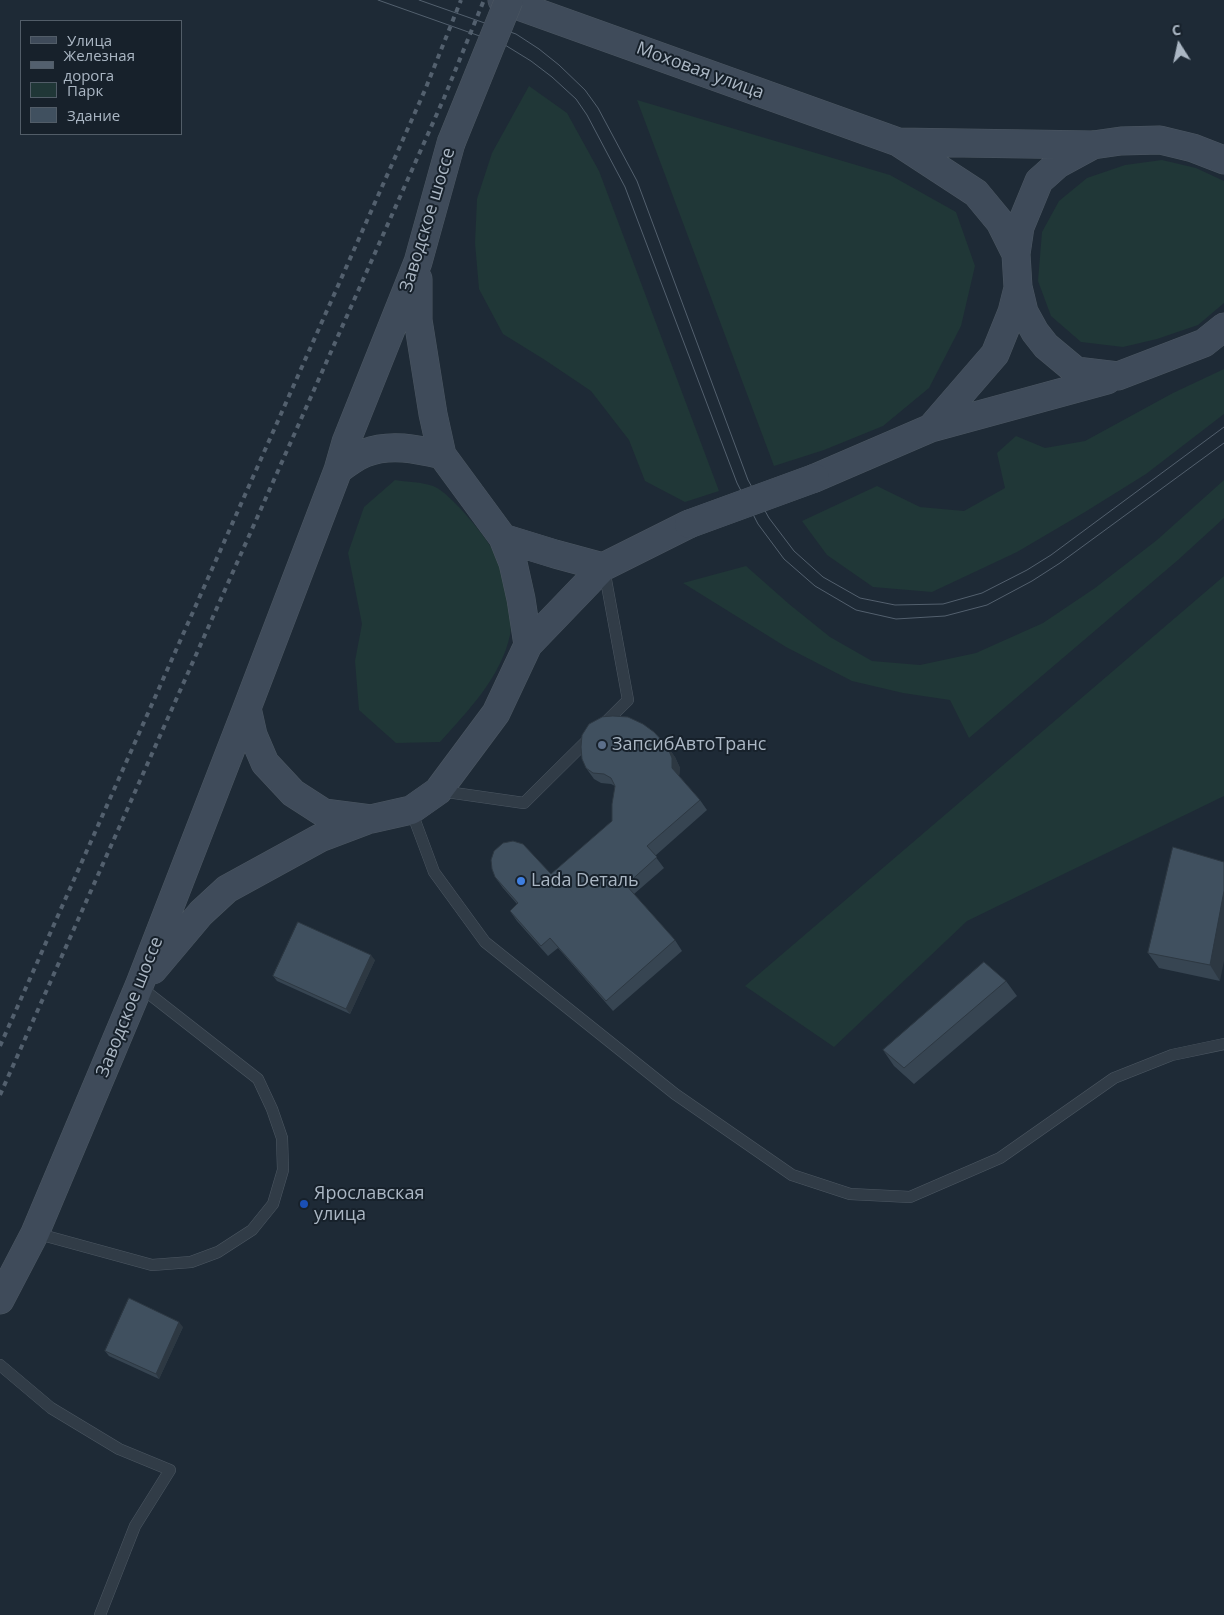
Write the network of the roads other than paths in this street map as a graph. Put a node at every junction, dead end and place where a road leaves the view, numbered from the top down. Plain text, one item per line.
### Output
1 (502, 0) edge
2 (509, 0) edge
3 (898, 142) junction
4 (1093, 145) junction
5 (1224, 160) edge
6 (1016, 254) junction
7 (418, 262) junction
8 (1018, 287) junction
9 (1217, 335) edge
10 (1118, 376) junction
11 (931, 428) junction
12 (442, 455) junction
13 (338, 470) junction
14 (503, 538) junction
15 (603, 566) junction
16 (528, 646) junction
17 (247, 708) junction
18 (438, 791) junction
19 (411, 810) junction
20 (371, 819) junction
21 (139, 986) junction
22 (1224, 1044) edge
23 (35, 1233) junction
24 (0, 1300) edge
25 (0, 1365) edge
26 (100, 1615) edge

1 - 3 main road, Моховая улица
2 - 7 main road, Заводское шоссе, bridge
3 - 4 main road
3 - 6 main road
4 - 5 main road
4 - 6 main road
6 - 8 main road
7 - 12 main road
7 - 13 main road, Заводское шоссе
8 - 10 main road
8 - 11 main road
9 - 10 main road
10 - 11 main road
11 - 15 main road, bridge
12 - 13 main road
12 - 14 main road
13 - 17 main road, Заводское шоссе
14 - 15 main road
14 - 16 main road
15 - 16 main road
15 - 18 lane
16 - 18 main road
17 - 20 main road
17 - 21 main road, Заводское шоссе
18 - 19 main road
19 - 20 main road
19 - 22 lane
20 - 21 main road
21 - 23 main road, Заводское шоссе
21 - 23 lane
23 - 24 main road, Заводское шоссе
25 - 26 lane

